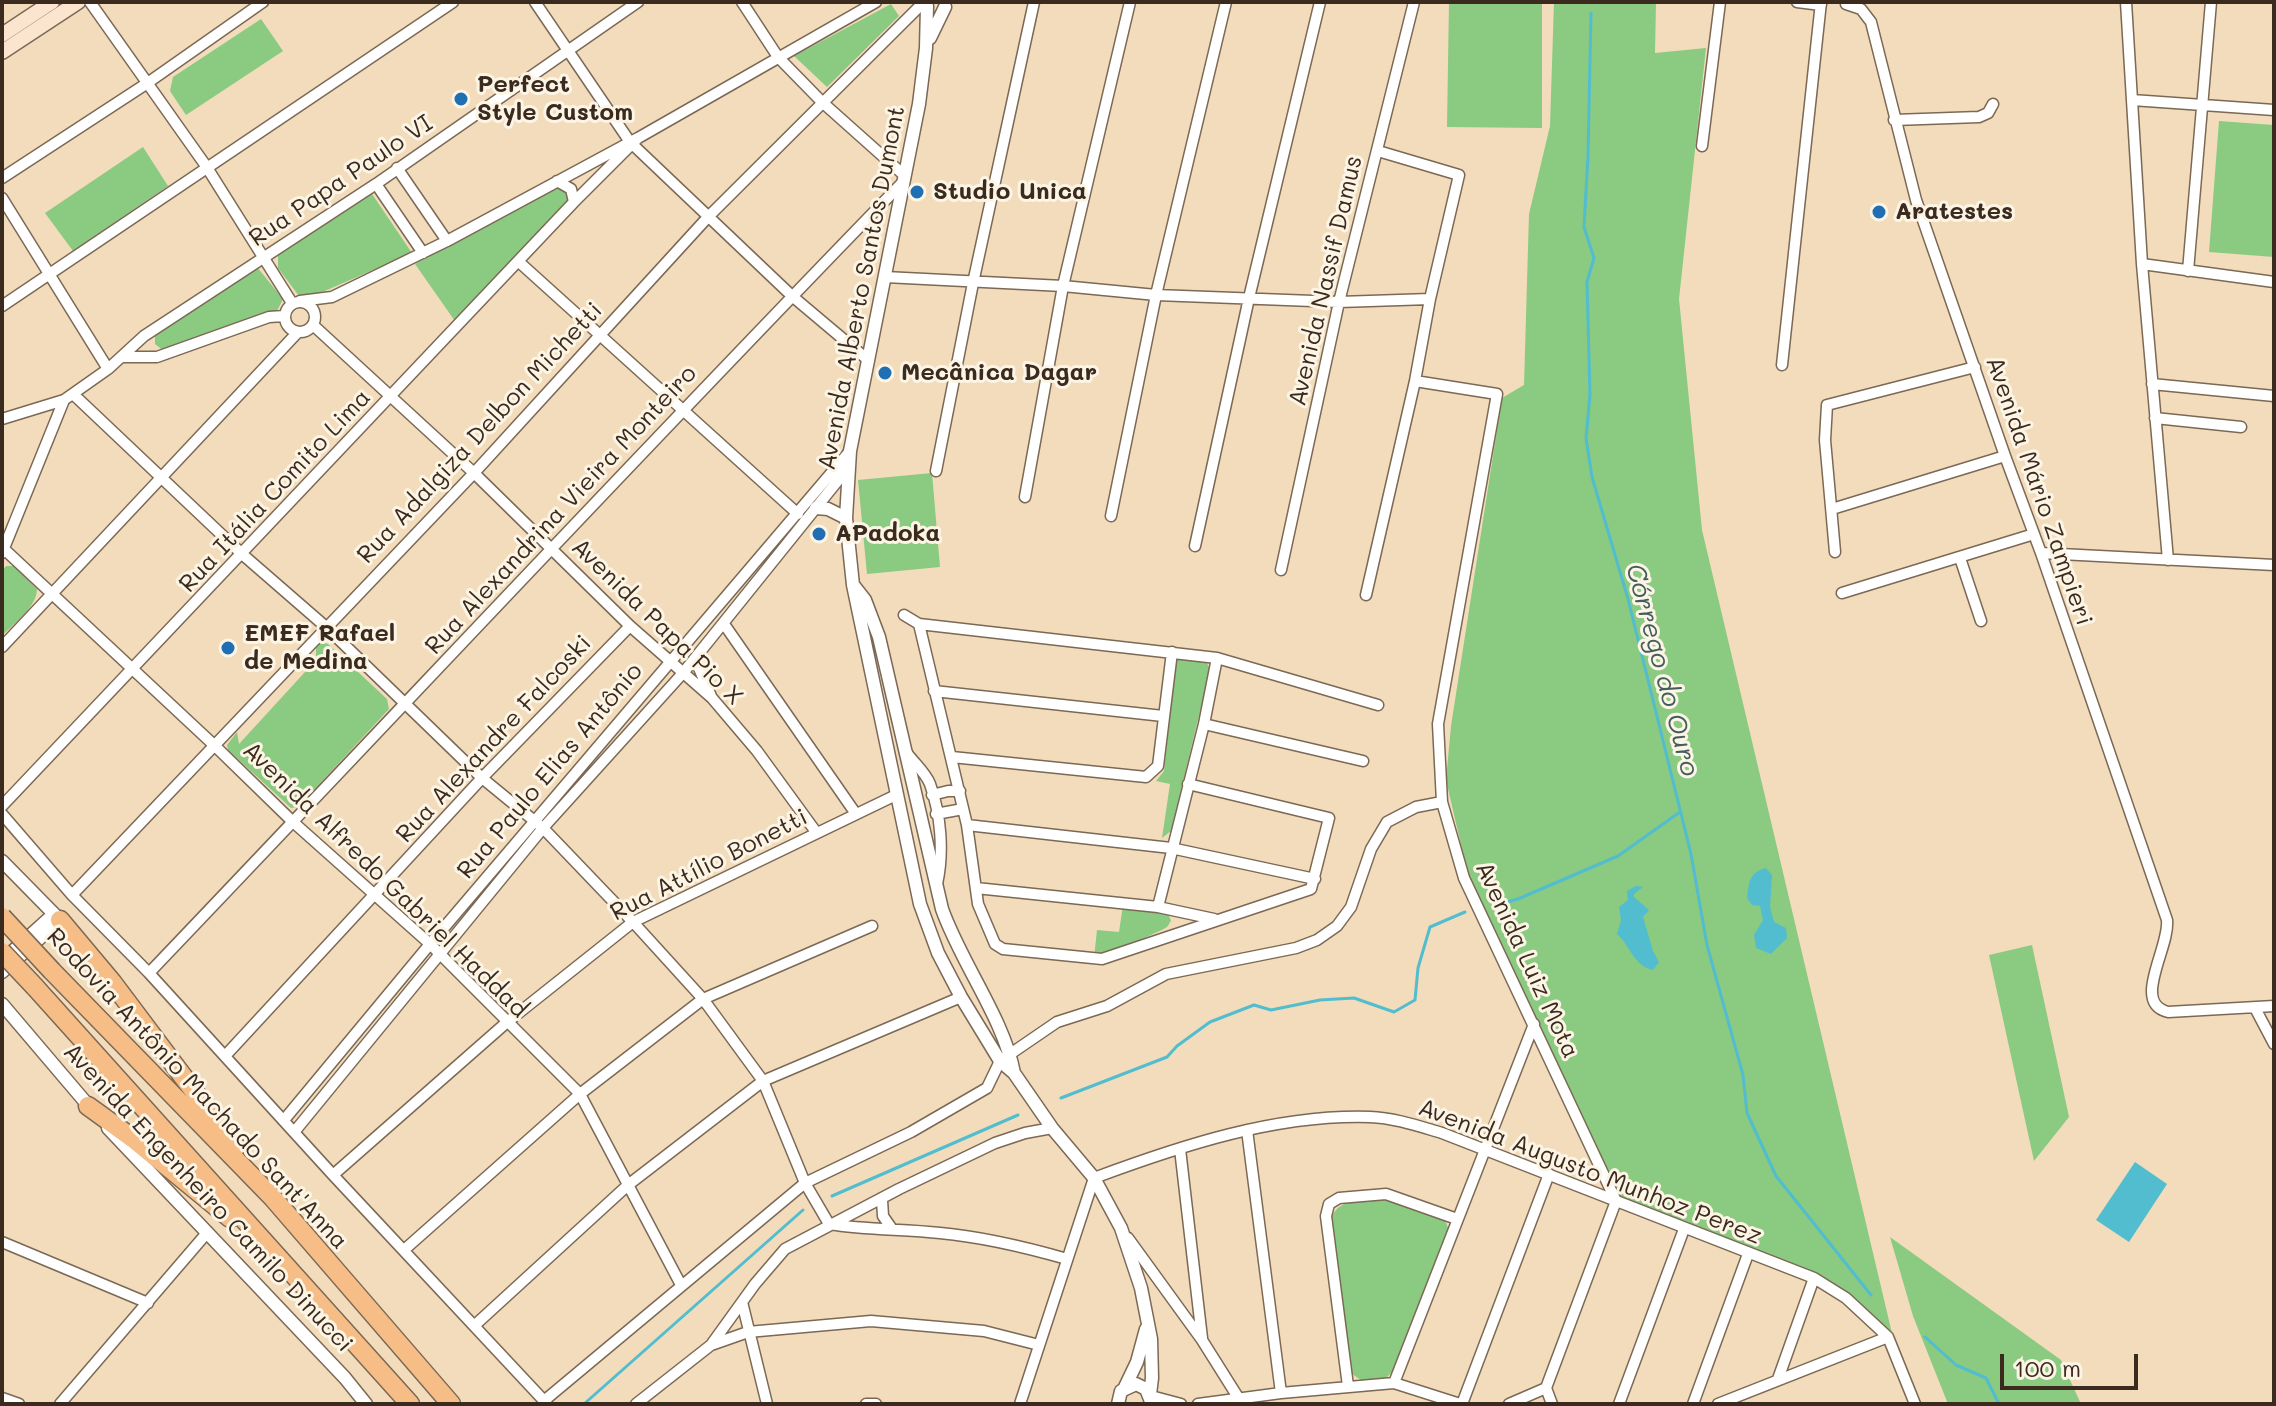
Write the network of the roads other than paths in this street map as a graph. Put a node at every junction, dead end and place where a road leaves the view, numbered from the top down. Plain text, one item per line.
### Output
1 (52, 2) edge
2 (78, 2) edge
3 (90, 2) edge
4 (263, 2) edge
5 (453, 2) edge
6 (535, 2) edge
7 (638, 2) edge
8 (742, 2) edge
9 (876, 2) edge
10 (1034, 2) edge
11 (1130, 2) edge
12 (1226, 2) edge
13 (1320, 2) edge
14 (1414, 2) edge
15 (1720, 2) edge
16 (1797, 2) edge
17 (2126, 2) edge
18 (2211, 2) edge
19 (924, 4) edge
20 (1821, 4) edge
21 (1846, 4) edge
22 (948, 5) edge
23 (2, 35) edge
24 (926, 48) junction
25 (568, 51) junction
26 (2, 52) edge
27 (778, 57) junction
28 (146, 84) junction
29 (2132, 100) junction
30 (822, 102) junction
31 (1993, 104) dead end
32 (2204, 104) junction
33 (2274, 110) edge
34 (1894, 120) junction
35 (634, 142) junction
36 (1702, 146) dead end
37 (1378, 151) junction
38 (206, 166) junction
39 (397, 168) junction
40 (2, 178) edge
41 (905, 178) junction
42 (557, 181) junction
43 (376, 184) junction
44 (2, 198) edge
45 (574, 202) junction
46 (708, 217) junction
47 (447, 241) junction
48 (423, 253) junction
49 (263, 257) junction
50 (519, 262) junction
51 (2142, 264) junction
52 (2188, 271) junction
53 (49, 275) junction
54 (885, 277) junction
55 (2274, 282) edge
56 (973, 283) junction
57 (1063, 286) junction
58 (1156, 295) junction
59 (792, 296) junction
60 (332, 297) junction
61 (1249, 298) junction
62 (1430, 299) junction
63 (296, 302) junction
64 (1339, 302) junction
65 (2, 306) edge
66 (284, 316) junction
67 (314, 321) junction
68 (298, 332) junction
69 (600, 332) junction
70 (122, 357) junction
71 (868, 360) junction
72 (1782, 365) dead end
73 (1975, 367) junction
74 (108, 369) junction
75 (1415, 381) junction
76 (2152, 384) junction
77 (393, 395) junction
78 (2274, 396) edge
79 (68, 397) junction
80 (682, 410) junction
81 (2155, 418) junction
82 (2, 419) edge
83 (2241, 427) dead end
84 (850, 451) junction
85 (2005, 456) junction
86 (848, 468) junction
87 (936, 471) dead end
88 (474, 473) junction
89 (162, 477) junction
90 (1025, 497) dead end
91 (816, 508) junction
92 (1832, 509) junction
93 (795, 511) junction
94 (1111, 516) dead end
95 (846, 518) junction
96 (805, 520) junction
97 (2034, 534) junction
98 (1195, 546) dead end
99 (553, 550) junction
100 (3, 551) edge
101 (1835, 552) dead end
102 (2041, 553) junction
103 (242, 554) junction
104 (1960, 558) junction
105 (2168, 560) junction
106 (2274, 565) edge
107 (1281, 570) dead end
108 (853, 585) junction
109 (1842, 593) dead end
110 (53, 595) junction
111 (1366, 595) dead end
112 (904, 615) dead end
113 (1981, 621) dead end
114 (724, 624) junction
115 (919, 624) junction
116 (630, 626) junction
117 (326, 627) junction
118 (2, 647) edge
119 (1172, 652) junction
120 (1217, 658) junction
121 (695, 659) junction
122 (669, 662) junction
123 (133, 669) junction
124 (683, 673) junction
125 (934, 691) junction
126 (712, 698) junction
127 (405, 705) junction
128 (1378, 705) dead end
129 (1163, 716) junction
130 (1204, 724) junction
131 (215, 746) junction
132 (905, 751) junction
133 (952, 757) junction
134 (1363, 761) dead end
135 (482, 778) junction
136 (1188, 784) junction
137 (913, 787) junction
138 (931, 790) junction
139 (960, 791) junction
140 (896, 795) junction
141 (1442, 802) junction
142 (2, 806) edge
143 (963, 809) junction
144 (2, 814) edge
145 (856, 814) junction
146 (936, 814) junction
147 (293, 822) junction
148 (538, 825) junction
149 (967, 825) junction
150 (816, 832) junction
151 (941, 842) junction
152 (926, 846) junction
153 (1171, 848) junction
154 (908, 851) junction
155 (2, 861) edge
156 (1315, 879) junction
157 (976, 888) junction
158 (936, 890) junction
159 (72, 895) junction
160 (375, 896) junction
161 (1158, 907) junction
162 (1176, 911) junction
163 (2, 917) edge
164 (57, 917) junction
165 (1216, 920) junction
166 (633, 922) junction
167 (872, 926) dead end
168 (1178, 933) junction
169 (430, 944) junction
170 (2, 952) edge
171 (440, 954) junction
172 (2, 960) edge
173 (2, 972) edge
174 (149, 973) junction
175 (961, 997) junction
176 (703, 999) junction
177 (2, 1004) edge
178 (2274, 1006) edge
179 (2255, 1008) junction
180 (2, 1019) edge
181 (17, 1022) junction
182 (506, 1023) junction
183 (1534, 1024) junction
184 (2274, 1044) edge
185 (225, 1056) junction
186 (1005, 1057) junction
187 (763, 1081) junction
188 (580, 1094) junction
189 (88, 1106) junction
190 (284, 1120) junction
191 (1052, 1128) junction
192 (1247, 1130) junction
193 (295, 1131) junction
194 (1180, 1149) junction
195 (1483, 1150) junction
196 (1549, 1174) junction
197 (333, 1175) junction
198 (1094, 1178) junction
199 (805, 1183) junction
200 (628, 1185) junction
201 (273, 1198) junction
202 (882, 1200) junction
203 (1616, 1201) junction
204 (1457, 1219) junction
205 (829, 1224) junction
206 (1121, 1228) junction
207 (892, 1229) junction
208 (1684, 1229) junction
209 (206, 1234) junction
210 (2, 1242) edge
211 (404, 1250) junction
212 (1748, 1254) junction
213 (277, 1258) junction
214 (1067, 1259) junction
215 (1814, 1278) junction
216 (681, 1285) junction
217 (742, 1302) junction
218 (148, 1303) junction
219 (1147, 1322) junction
220 (475, 1325) junction
221 (748, 1332) junction
222 (1888, 1337) junction
223 (1202, 1340) junction
224 (711, 1345) junction
225 (1039, 1345) junction
226 (1778, 1379) junction
227 (1394, 1383) junction
228 (1348, 1386) junction
229 (1125, 1387) junction
230 (1546, 1388) junction
231 (1281, 1393) junction
232 (2, 1398) edge
233 (1151, 1398) edge
234 (1434, 1400) edge
235 (546, 1402) edge
236 (1241, 1402) edge
237 (1211, 1403) edge
238 (1911, 1403) edge
239 (19, 1404) edge
240 (60, 1404) edge
241 (366, 1404) edge
242 (410, 1404) edge
243 (451, 1404) edge
244 (636, 1404) edge
245 (767, 1404) edge
246 (866, 1404) edge
247 (876, 1404) edge
248 (1020, 1404) edge
249 (1118, 1404) edge
250 (1181, 1404) edge
251 (1198, 1404) edge
252 (1461, 1404) edge
253 (1509, 1404) edge
254 (1552, 1404) edge
255 (1619, 1404) edge
256 (1693, 1404) edge
257 (1718, 1404) edge

1 - 23 main road
2 - 26 main road
3 - 28 street
4 - 28 street
5 - 38 street
6 - 25 street
7 - 25 street, Rua Papa Paulo VI
8 - 27 street
9 - 27 street
10 - 56 street
11 - 57 street
12 - 58 street
13 - 61 street
14 - 37 street, Avenida Nassif Damus
15 - 36 street
16 - 20 street
17 - 29 street
18 - 32 street
19 - 22 street
19 - 24 street, Avenida Alberto Santos Dumont
19 - 30 street, Rua Adalgiza Delbon Michetti
20 - 72 street
21 - 34 street, Avenida Mário Zampieri
22 - 24 street, Avenida Alberto Santos Dumont
24 - 41 street, Avenida Alberto Santos Dumont
25 - 35 street
25 - 39 street, Rua Papa Paulo VI
27 - 30 street
27 - 35 street
28 - 38 street
28 - 40 street
29 - 32 street
29 - 51 street
30 - 41 street
30 - 46 street, Rua Adalgiza Delbon Michetti
31 - 34 street
32 - 33 street
32 - 52 street
34 - 73 street, Avenida Mário Zampieri
35 - 42 street
35 - 45 street, Rua Itália Comito Lima
35 - 46 street
37 - 62 street
37 - 64 street, Avenida Nassif Damus
38 - 49 street
38 - 53 street
39 - 43 street, Rua Papa Paulo VI
39 - 47 street
41 - 54 street, Avenida Alberto Santos Dumont
41 - 59 street, Rua Alexandrina Vieira Monteiro
42 - 45 street
42 - 47 street
43 - 48 street
43 - 49 street, Rua Papa Paulo VI
44 - 53 street
45 - 50 street, Rua Itália Comito Lima
46 - 59 street
46 - 69 street, Rua Adalgiza Delbon Michetti
47 - 48 street
48 - 60 street
49 - 63 street
49 - 70 street, Rua Papa Paulo VI
50 - 69 street
50 - 77 street, Rua Itália Comito Lima
51 - 52 street
51 - 76 street
52 - 55 street
53 - 65 street
53 - 74 street
54 - 56 street
54 - 71 street, Avenida Alberto Santos Dumont
56 - 57 street
56 - 87 street
57 - 58 street
57 - 90 street
58 - 61 street
58 - 94 street
59 - 71 street
59 - 80 street, Rua Alexandrina Vieira Monteiro
60 - 63 street
60 - 67 street
61 - 64 street
61 - 98 street
62 - 64 street
62 - 75 street
63 - 66 street
63 - 67 street
64 - 107 street, Avenida Nassif Damus
66 - 68 street
66 - 70 street
67 - 68 street
67 - 77 street, Avenida Papa Pio X
68 - 89 street
69 - 80 street
69 - 88 street, Rua Adalgiza Delbon Michetti
70 - 74 street, Rua Papa Paulo VI
71 - 84 street, Avenida Alberto Santos Dumont
73 - 85 street, Avenida Mário Zampieri
73 - 92 street
74 - 79 street, Rua Papa Paulo VI
75 - 111 street
75 - 141 street, Avenida Luiz Mota
76 - 78 street
76 - 81 street
77 - 88 street, Avenida Papa Pio X
77 - 103 street, Rua Itália Comito Lima
79 - 82 street
79 - 89 street
79 - 100 street
80 - 93 street
80 - 99 street, Rua Alexandrina Vieira Monteiro
81 - 83 street
81 - 105 street
84 - 86 street, Avenida Alberto Santos Dumont
84 - 93 street, Rua Paulo Elias Antônio
85 - 92 street
85 - 97 street, Avenida Mário Zampieri
86 - 91 street, Rua Paulo Elias Antônio
86 - 95 street, Avenida Alberto Santos Dumont
88 - 99 street, Avenida Papa Pio X
88 - 117 street, Rua Adalgiza Delbon Michetti
89 - 103 street
89 - 110 street
91 - 95 street
91 - 96 street, Rua Paulo Elias Antônio
92 - 101 street
93 - 96 street
93 - 122 street, Rua Paulo Elias Antônio
95 - 108 street, Avenida Alberto Santos Dumont
96 - 114 street, Rua Paulo Elias Antônio
97 - 102 street, Avenida Mário Zampieri
97 - 104 street
99 - 116 street, Avenida Papa Pio X
99 - 127 street, Rua Alexandrina Vieira Monteiro
100 - 110 street, Avenida Alfredo Gabriel Haddad
102 - 105 street
102 - 179 street, Avenida Mário Zampieri
103 - 117 street
103 - 123 street, Rua Itália Comito Lima
104 - 109 street
104 - 113 street
105 - 106 street
108 - 132 street, Avenida Alberto Santos Dumont
108 - 140 street, Avenida Alberto Santos Dumont
110 - 118 street
110 - 123 street, Avenida Alfredo Gabriel Haddad
112 - 115 street
114 - 121 street, Rua Paulo Elias Antônio
114 - 145 street
115 - 119 street
115 - 125 street
116 - 122 street, Avenida Papa Pio X
116 - 135 street, Rua Alexandre Falcoski
117 - 127 street
117 - 131 street, Rua Adalgiza Delbon Michetti
119 - 120 street
119 - 129 street
120 - 128 street
120 - 130 street
121 - 124 street, Rua Paulo Elias Antônio
121 - 126 street
122 - 124 street, Avenida Papa Pio X
122 - 148 street, Rua Paulo Elias Antônio
123 - 131 street, Avenida Alfredo Gabriel Haddad
123 - 142 street, Rua Itália Comito Lima
124 - 126 street, Avenida Papa Pio X
124 - 148 street, Rua Paulo Elias Antônio
125 - 129 street
125 - 133 street
126 - 150 street, Avenida Papa Pio X
127 - 135 street
127 - 147 street, Rua Alexandrina Vieira Monteiro
129 - 133 street
130 - 134 street
130 - 136 street
131 - 147 street, Avenida Alfredo Gabriel Haddad
131 - 159 street, Rua Adalgiza Delbon Michetti
132 - 137 street, Avenida Alberto Santos Dumont
132 - 138 street
133 - 139 street
135 - 148 street
135 - 160 street, Rua Alexandre Falcoski
136 - 153 street
136 - 156 street
137 - 138 street
137 - 140 street
137 - 152 street, Avenida Alberto Santos Dumont
138 - 139 street
138 - 146 street
139 - 143 street
140 - 145 street, Rua Attílio Bonetti
140 - 154 street, Avenida Alberto Santos Dumont
141 - 183 street, Avenida Luiz Mota
141 - 186 street
143 - 146 street
143 - 149 street
144 - 159 street
145 - 150 street, Rua Attílio Bonetti
146 - 151 street
147 - 160 street, Avenida Alfredo Gabriel Haddad
147 - 174 street, Rua Alexandrina Vieira Monteiro
148 - 166 street
148 - 169 street, Rua Paulo Elias Antônio
148 - 171 street, Rua Paulo Elias Antônio
149 - 153 street
149 - 157 street
150 - 166 street, Rua Attílio Bonetti
151 - 152 street
151 - 158 street
152 - 154 street
152 - 158 street, Avenida Alberto Santos Dumont
153 - 156 street
153 - 161 street
154 - 175 street, Avenida Alberto Santos Dumont
155 - 164 street
156 - 165 street
157 - 161 street
157 - 168 street
158 - 186 street, Avenida Alberto Santos Dumont
159 - 174 street
160 - 169 street, Avenida Alfredo Gabriel Haddad
160 - 185 street, Rua Alexandre Falcoski
161 - 162 street
162 - 165 street
162 - 168 street
163 - 201 highway, Rodovia Antônio Machado Sant'Anna, bridge
164 - 172 street
164 - 173 street
164 - 201 highway
165 - 168 street
166 - 176 street
166 - 182 street, Rua Attílio Bonetti
167 - 176 street
169 - 171 street, Avenida Alfredo Gabriel Haddad
169 - 190 street, Rua Paulo Elias Antônio
170 - 213 highway, Rodovia Antônio Machado Sant'Anna, bridge
171 - 182 street, Avenida Alfredo Gabriel Haddad
171 - 193 street, Rua Paulo Elias Antônio
174 - 185 street
175 - 186 street, Avenida Alberto Santos Dumont
175 - 187 street
176 - 187 street
176 - 188 street
177 - 181 street, Avenida Engenheiro Camilo Dinucci
178 - 179 street
179 - 184 street
180 - 181 street
181 - 189 street, Avenida Engenheiro Camilo Dinucci
182 - 188 street, Avenida Alfredo Gabriel Haddad
182 - 197 street, Rua Attílio Bonetti
183 - 195 street
183 - 203 street, Avenida Luiz Mota
185 - 190 street
186 - 191 street, Avenida Alberto Santos Dumont
186 - 199 street
187 - 199 street
187 - 200 street
188 - 200 street, Avenida Alfredo Gabriel Haddad
188 - 211 street
189 - 209 street, Avenida Engenheiro Camilo Dinucci
189 - 213 highway
190 - 193 street
191 - 198 street, Avenida Alberto Santos Dumont
191 - 202 street
192 - 194 street, Avenida Augusto Munhoz Perez
192 - 195 street, Avenida Augusto Munhoz Perez
192 - 231 street
193 - 197 street
194 - 198 street, Avenida Augusto Munhoz Perez
194 - 223 street
195 - 196 street, Avenida Augusto Munhoz Perez
195 - 204 street
196 - 203 street, Avenida Augusto Munhoz Perez
196 - 252 street
197 - 211 street
198 - 206 street, Avenida Alberto Santos Dumont
198 - 214 street
199 - 205 street
199 - 216 street
200 - 216 street, Avenida Alfredo Gabriel Haddad
200 - 220 street
201 - 243 highway, Rodovia Antônio Machado Sant'Anna
202 - 205 street
202 - 207 street
203 - 208 street, Avenida Augusto Munhoz Perez
203 - 230 street
204 - 227 street
204 - 228 street
205 - 207 street
205 - 217 street
206 - 219 street, Avenida Alberto Santos Dumont
206 - 223 street
207 - 214 street
208 - 212 street, Avenida Augusto Munhoz Perez
208 - 255 street
209 - 218 street
209 - 241 street, Avenida Engenheiro Camilo Dinucci
210 - 218 street
211 - 220 street
212 - 215 street, Avenida Augusto Munhoz Perez
212 - 256 street
213 - 242 highway, Rodovia Antônio Machado Sant'Anna
214 - 225 street
215 - 222 street, Avenida Augusto Munhoz Perez
215 - 226 street
216 - 235 street
217 - 221 street
217 - 224 street
218 - 240 street
219 - 229 street, Avenida Alberto Santos Dumont
219 - 233 street, Avenida Alberto Santos Dumont
220 - 235 street
221 - 224 street
221 - 225 street
221 - 245 street
222 - 226 street
222 - 238 street, Avenida Augusto Munhoz Perez
223 - 236 street
224 - 244 street
225 - 248 street
226 - 257 street
227 - 228 street
227 - 234 street
228 - 231 street
229 - 233 street
229 - 249 street, Avenida Alberto Santos Dumont
230 - 253 street
230 - 254 street
231 - 236 street
232 - 239 street
233 - 250 street
234 - 252 street
236 - 237 street
237 - 251 street
246 - 247 street

